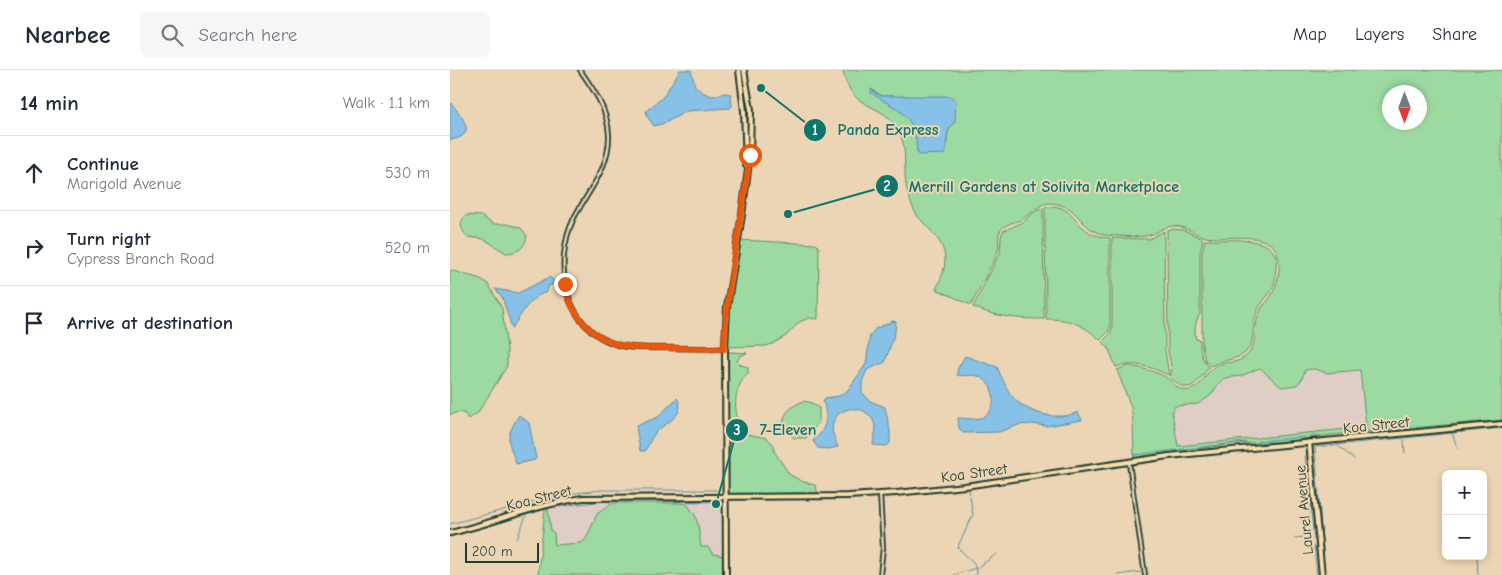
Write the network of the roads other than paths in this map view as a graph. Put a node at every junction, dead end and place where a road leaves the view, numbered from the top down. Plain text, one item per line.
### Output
1 (580, 70) edge
2 (738, 70) edge
3 (744, 70) edge
4 (747, 175) junction
5 (724, 349) junction
6 (1502, 424) edge
7 (1309, 442) junction
8 (1129, 462) junction
9 (880, 494) junction
10 (725, 497) junction
11 (450, 533) edge
12 (726, 575) edge
13 (880, 575) edge
14 (1145, 575) edge
15 (1322, 575) edge

1 - 5 street
2 - 4 main road
3 - 4 main road
4 - 5 main road
5 - 10 main road
6 - 7 main road, Koa Street
7 - 8 main road, Koa Street
7 - 15 main road, Laurel Avenue
8 - 9 main road, Koa Street
8 - 14 street
9 - 10 main road, Koa Street
9 - 13 street
10 - 11 main road, Koa Street
10 - 12 main road

